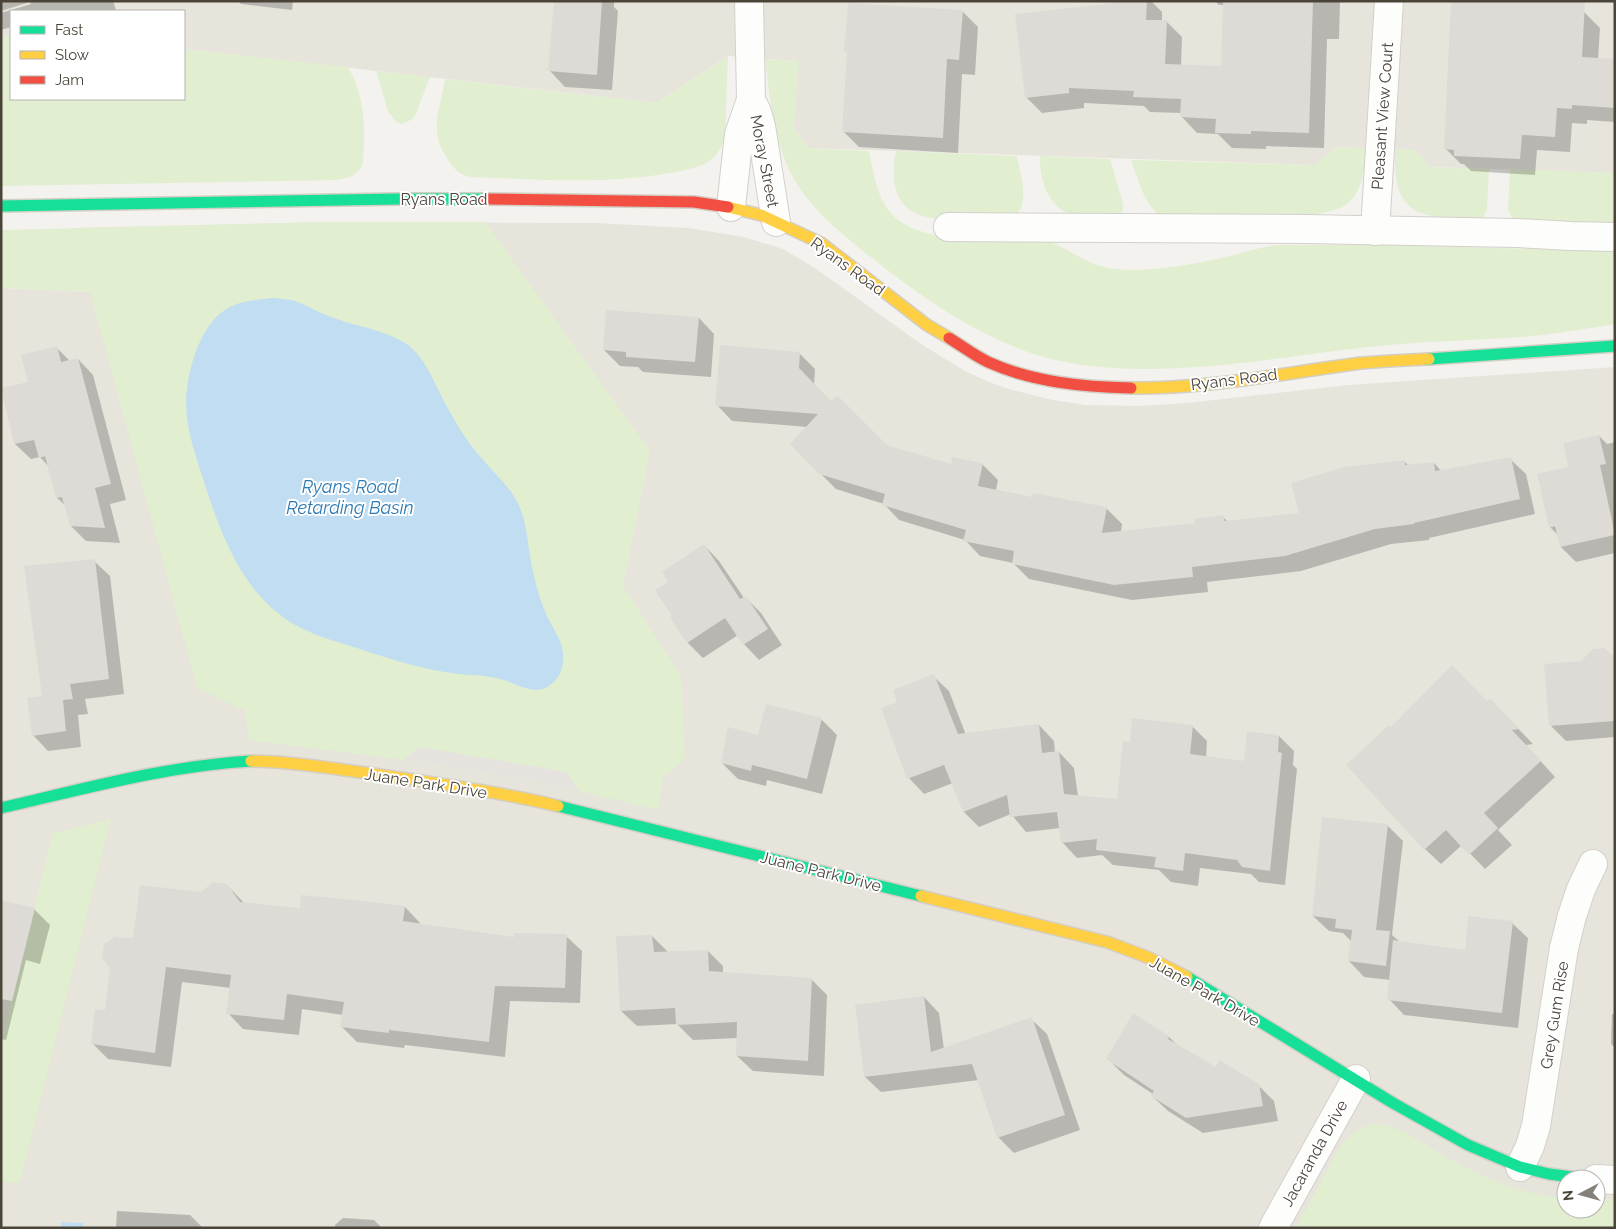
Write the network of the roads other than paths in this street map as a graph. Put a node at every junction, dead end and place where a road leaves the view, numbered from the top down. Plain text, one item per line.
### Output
1 (749, 1) edge
2 (1389, 1) edge
3 (750, 100) junction
4 (1, 206) edge
5 (731, 207) junction
6 (776, 222) junction
7 (948, 227) dead end
8 (1374, 231) junction
9 (1615, 237) edge
10 (1615, 346) edge
11 (1, 808) edge
12 (1593, 864) dead end
13 (1356, 1079) junction
14 (1520, 1167) junction
15 (1556, 1175) edge
16 (1273, 1228) edge

1 - 3 street, Moray Street
2 - 8 street, Pleasant View Court
3 - 5 street, Moray Street
3 - 6 street, Moray Street
4 - 5 street, Ryans Road
5 - 6 street, Ryans Road
6 - 10 street, Ryans Road
7 - 8 street
8 - 9 street
11 - 13 street, Juane Park Drive
12 - 14 street, Grey Gum Rise
13 - 14 street, Juane Park Drive
13 - 16 street, Jacaranda Drive
14 - 15 street, Juane Park Drive

